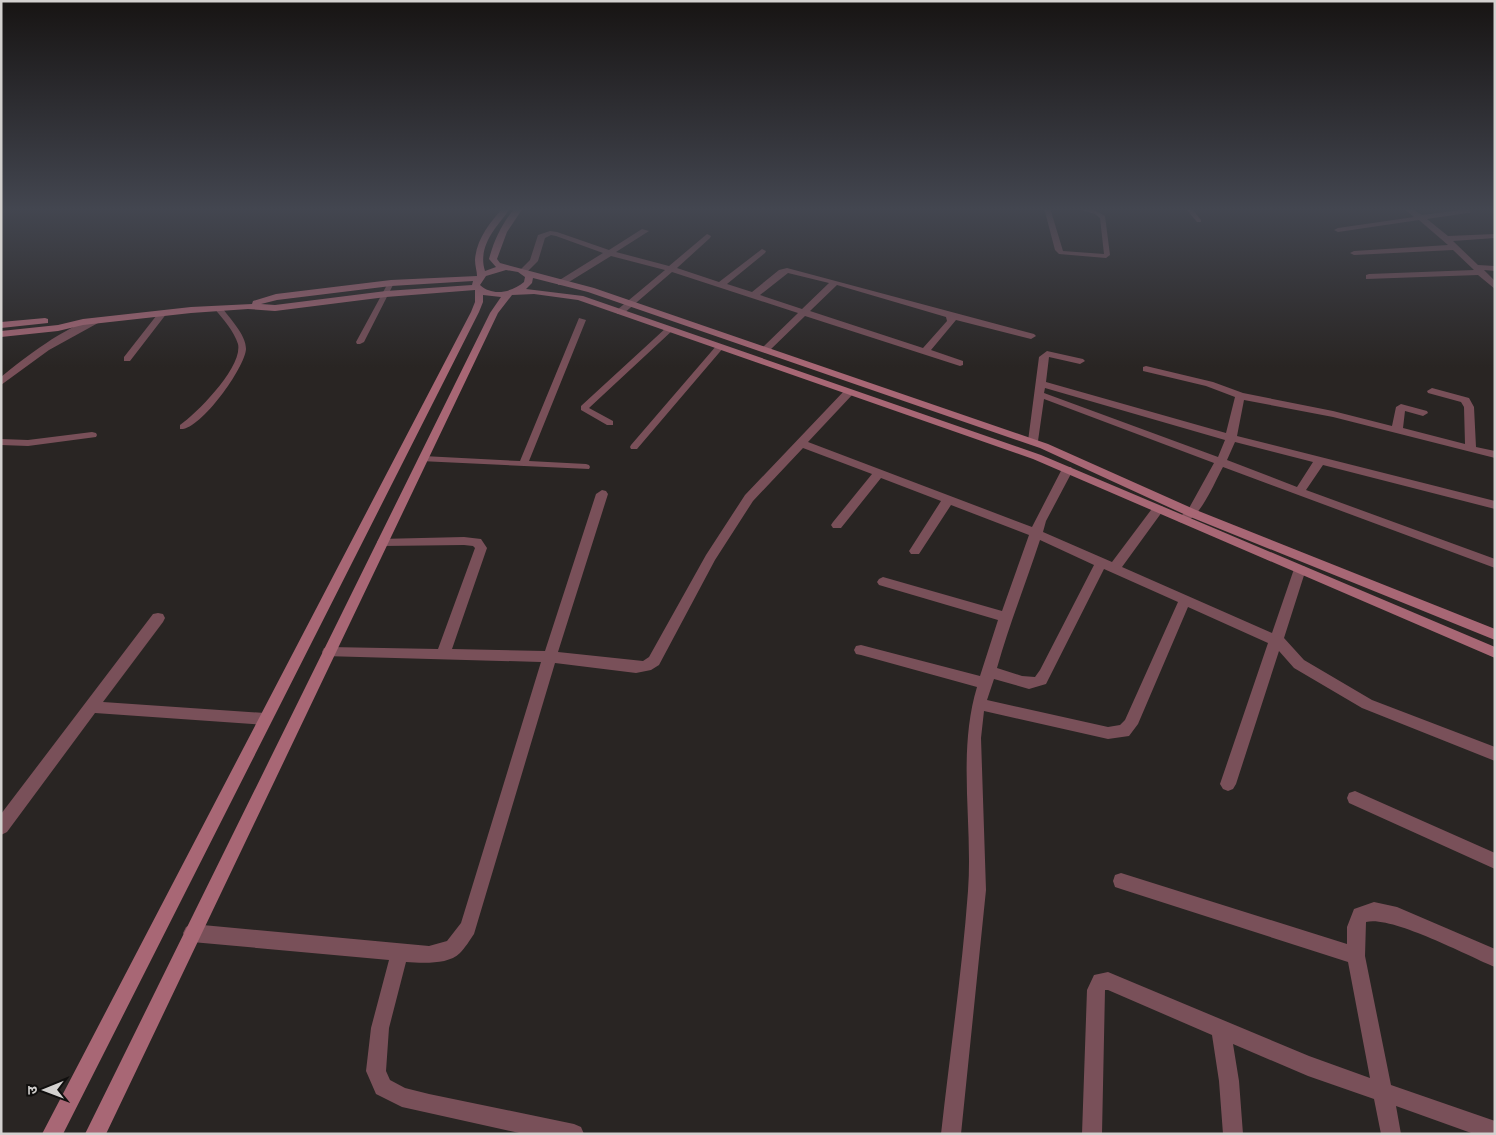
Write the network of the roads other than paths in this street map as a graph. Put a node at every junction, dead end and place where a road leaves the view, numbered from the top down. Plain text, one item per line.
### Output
1 (478, 261) edge
2 (494, 261) edge
3 (534, 261) edge
4 (597, 261) edge
5 (640, 261) edge
6 (680, 261) edge
7 (750, 261) edge
8 (1469, 261) edge
9 (506, 268) junction
10 (671, 269) junction
11 (1495, 269) edge
12 (1478, 270) junction
13 (525, 272) junction
14 (1369, 277) dead end
15 (835, 282) junction
16 (391, 283) junction
17 (479, 283) junction
18 (561, 283) junction
19 (721, 285) junction
20 (1495, 286) edge
21 (512, 292) junction
22 (386, 294) junction
23 (753, 296) junction
24 (630, 304) junction
25 (248, 306) junction
26 (218, 308) junction
27 (164, 312) junction
28 (620, 312) junction
29 (802, 313) junction
30 (949, 315) junction
31 (582, 320) dead end
32 (95, 321) junction
33 (83, 322) junction
34 (1, 324) edge
35 (670, 329) junction
36 (1, 334) edge
37 (1031, 336) dead end
38 (360, 342) dead end
39 (720, 347) junction
40 (765, 350) junction
41 (926, 350) junction
42 (127, 359) dead end
43 (1080, 361) dead end
44 (960, 363) dead end
45 (1146, 369) dead end
46 (1, 382) edge
47 (1040, 383) junction
48 (1432, 391) dead end
49 (849, 392) junction
50 (1039, 394) junction
51 (1240, 396) junction
52 (1423, 413) dead end
53 (610, 423) dead end
54 (183, 427) dead end
55 (1397, 430) junction
56 (92, 435) dead end
57 (1231, 438) junction
58 (1, 442) edge
59 (1033, 442) junction
60 (801, 444) junction
61 (634, 447) dead end
62 (1470, 448) junction
63 (1495, 455) edge
64 (423, 459) junction
65 (1220, 461) junction
66 (1320, 461) junction
67 (522, 464) junction
68 (586, 467) dead end
69 (1067, 470) junction
70 (879, 474) junction
71 (1299, 492) junction
72 (602, 494) dead end
73 (948, 500) junction
74 (1495, 505) edge
75 (1158, 509) junction
76 (1187, 516) junction
77 (837, 525) dead end
78 (1035, 533) junction
79 (382, 542) junction
80 (915, 551) dead end
81 (1101, 563) junction
82 (1495, 564) edge
83 (1114, 569) junction
84 (1300, 570) junction
85 (883, 582) dead end
86 (1185, 600) junction
87 (1006, 617) junction
88 (158, 618) dead end
89 (1495, 635) edge
90 (1275, 640) junction
91 (861, 650) dead end
92 (329, 652) junction
93 (1495, 653) edge
94 (443, 654) junction
95 (550, 657) junction
96 (986, 677) junction
97 (979, 704) junction
98 (91, 707) junction
99 (265, 719) junction
100 (1495, 754) edge
101 (1228, 784) dead end
102 (1355, 798) dead end
103 (1, 827) edge
104 (1495, 861) edge
105 (1122, 882) dead end
106 (192, 933) junction
107 (400, 952) junction
108 (1356, 956) junction
109 (1495, 958) edge
110 (1220, 1029) junction
111 (1383, 1092) junction
112 (1495, 1131) edge
113 (52, 1134) edge
114 (95, 1134) edge
115 (574, 1134) edge
116 (951, 1134) edge
117 (1092, 1134) edge
118 (1233, 1134) edge
119 (1390, 1134) edge

1 - 17 main road
2 - 9 main road
3 - 13 street
4 - 18 street
5 - 10 street
6 - 10 street
7 - 19 street
8 - 12 street
9 - 13 main road
9 - 17 main road
10 - 19 street
10 - 24 street
11 - 12 street
12 - 14 street
12 - 20 street
13 - 18 main road
13 - 21 main road
15 - 23 street
15 - 29 street
15 - 30 street
16 - 17 main road
16 - 22 lane
16 - 25 main road
17 - 21 main road
17 - 22 main road
17 - 99 main road
18 - 24 main road
19 - 23 street
21 - 28 main road
21 - 64 main road
22 - 25 main road
22 - 38 lane
23 - 29 street
24 - 28 street
24 - 40 main road
25 - 26 main road
26 - 27 main road
26 - 54 lane
27 - 32 main road
27 - 42 lane
28 - 35 main road
29 - 40 street
29 - 41 street
30 - 37 street
30 - 41 street
31 - 67 lane
32 - 33 main road
32 - 46 street
33 - 34 main road
33 - 36 main road
35 - 39 main road
35 - 53 lane
39 - 49 main road
39 - 61 lane
40 - 59 main road
41 - 44 street
43 - 47 street
45 - 51 street
47 - 50 street
47 - 57 street
48 - 62 street
49 - 60 street
49 - 69 main road
50 - 59 street
50 - 65 street
51 - 55 street
51 - 57 street
52 - 55 street
55 - 62 street
56 - 58 street
57 - 65 street
57 - 66 street
59 - 76 main road
60 - 70 street
60 - 95 street
62 - 63 street
64 - 67 lane
64 - 79 main road
65 - 71 street
65 - 76 street
66 - 71 street
66 - 74 street
67 - 68 lane
69 - 75 main road
69 - 78 street
70 - 73 street
70 - 77 street
71 - 82 street
72 - 95 street
73 - 78 street
73 - 80 street
75 - 76 main road
75 - 83 street
76 - 84 main road
76 - 89 main road
78 - 81 street
78 - 87 street
79 - 92 main road
79 - 94 street
81 - 83 street
81 - 96 street
83 - 86 street
84 - 90 street
84 - 93 main road
85 - 87 street
86 - 90 street
86 - 97 street
87 - 96 street
88 - 98 street
90 - 100 street
90 - 101 street
91 - 96 street
92 - 94 street
92 - 106 main road
94 - 95 street
95 - 107 street
96 - 97 street
97 - 116 street
98 - 99 street
98 - 103 street
99 - 113 main road
102 - 104 street
105 - 108 street
106 - 107 street
106 - 114 main road
107 - 115 street
108 - 109 street
108 - 111 street
110 - 111 street
110 - 117 street
110 - 118 street
111 - 112 street
111 - 119 street

